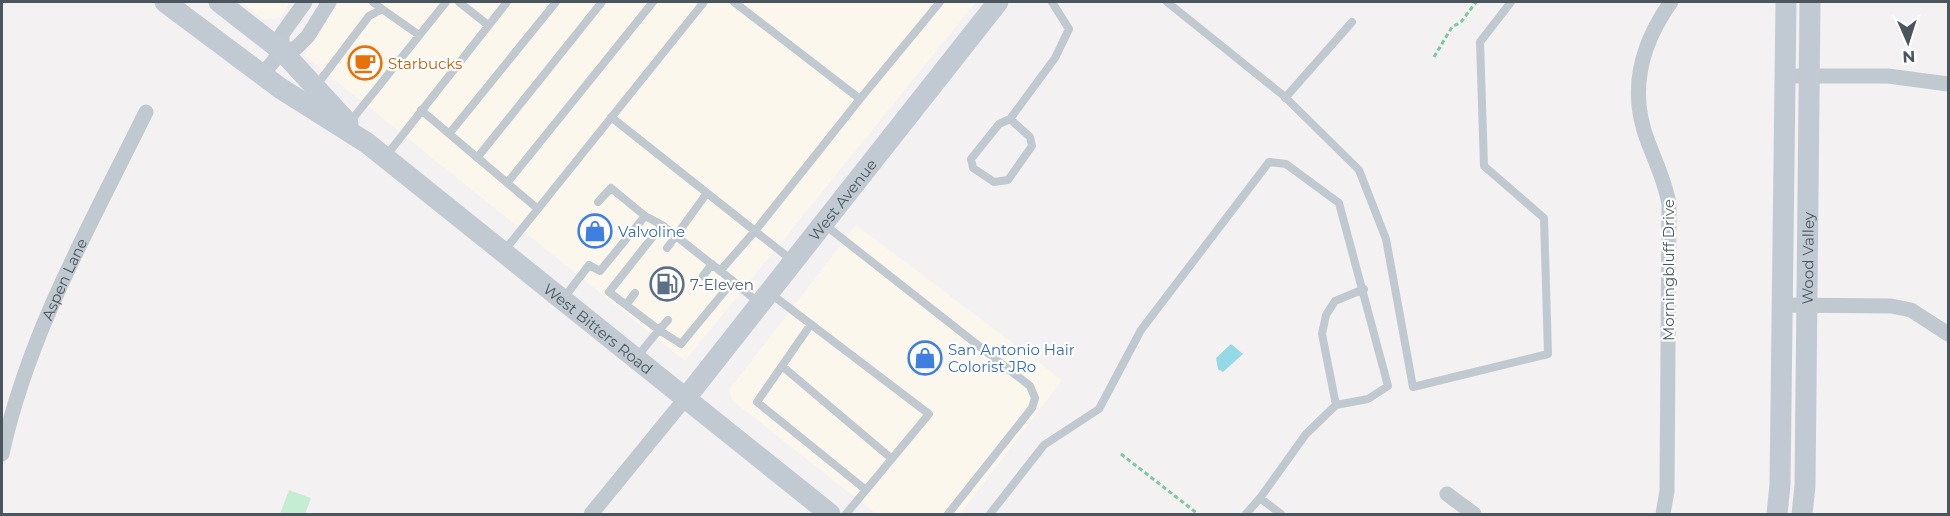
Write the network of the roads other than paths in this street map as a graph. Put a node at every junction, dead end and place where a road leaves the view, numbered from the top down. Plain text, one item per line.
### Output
1 (165, 2) edge
2 (219, 2) edge
3 (305, 2) edge
4 (328, 2) edge
5 (373, 2) edge
6 (446, 2) edge
7 (459, 2) edge
8 (507, 2) edge
9 (555, 2) edge
10 (602, 2) edge
11 (652, 2) edge
12 (704, 2) edge
13 (734, 2) edge
14 (940, 2) edge
15 (998, 2) edge
16 (1052, 2) edge
17 (1167, 2) edge
18 (1511, 2) edge
19 (1671, 2) edge
20 (1786, 2) edge
21 (1810, 2) edge
22 (382, 9) junction
23 (1352, 22) dead end
24 (488, 25) junction
25 (420, 35) junction
26 (282, 51) junction
27 (262, 75) junction
28 (1785, 76) junction
29 (1809, 76) junction
30 (1948, 84) edge
31 (316, 87) junction
32 (1286, 98) junction
33 (860, 99) junction
34 (421, 110) junction
35 (146, 112) dead end
36 (610, 117) junction
37 (1010, 119) junction
38 (347, 126) junction
39 (449, 134) junction
40 (385, 158) junction
41 (477, 158) junction
42 (507, 183) junction
43 (707, 193) junction
44 (598, 202) dead end
45 (538, 208) junction
46 (645, 216) junction
47 (824, 224) junction
48 (662, 225) junction
49 (755, 231) junction
50 (676, 235) junction
51 (667, 248) dead end
52 (503, 253) junction
53 (794, 262) junction
54 (712, 264) junction
55 (720, 271) junction
56 (703, 276) dead end
57 (733, 281) junction
58 (1364, 289) junction
59 (634, 293) dead end
60 (765, 298) junction
61 (562, 300) junction
62 (626, 305) junction
63 (1781, 306) junction
64 (1805, 306) junction
65 (668, 320) dead end
66 (812, 324) junction
67 (659, 330) junction
68 (1948, 334) edge
69 (635, 360) junction
70 (782, 366) junction
71 (685, 399) junction
72 (1336, 405) junction
73 (2, 454) edge
74 (892, 459) junction
75 (866, 490) junction
76 (1447, 494) dead end
77 (1260, 498) junction
78 (591, 514) edge
79 (830, 514) edge
80 (846, 514) edge
81 (948, 514) edge
82 (990, 514) edge
83 (1246, 514) edge
84 (1281, 514) edge
85 (1474, 514) edge
86 (1663, 514) edge
87 (1777, 514) edge
88 (1803, 514) edge

1 - 27 main road, West Bitters Road
2 - 26 main road, West Bitters Road
3 - 26 street
4 - 26 street
5 - 22 lane
6 - 25 lane
7 - 24 lane
8 - 24 lane
9 - 39 lane
10 - 41 lane
11 - 42 lane
12 - 36 lane
13 - 33 lane
14 - 33 lane
15 - 47 main road, West Avenue
16 - 37 lane
17 - 32 lane
18 - 32 lane
19 - 86 street, Morningbluff Drive
20 - 28 main road, Wood Valley
21 - 29 main road, Wood Valley
22 - 25 lane
22 - 31 lane
23 - 32 lane
24 - 34 lane
25 - 38 lane
26 - 27 street
26 - 31 main road, West Bitters Road
27 - 38 main road, West Bitters Road
28 - 29 street
28 - 63 main road, Wood Valley
29 - 30 street
29 - 64 main road, Wood Valley
31 - 38 main road, West Bitters Road
33 - 49 lane
34 - 39 lane
34 - 40 lane
35 - 73 street, Aspen Lane
36 - 43 lane
36 - 45 lane
37 - 37 lane
38 - 40 main road, West Bitters Road
39 - 41 lane
40 - 52 main road, West Bitters Road
41 - 42 lane
42 - 45 lane
43 - 49 lane
43 - 50 lane
44 - 46 lane
45 - 52 lane
46 - 48 lane
46 - 61 lane
47 - 53 main road, West Avenue
47 - 81 lane
48 - 50 lane
48 - 62 lane
49 - 53 lane
49 - 55 lane
50 - 51 lane
50 - 54 lane
52 - 61 main road, West Bitters Road
53 - 60 main road, West Avenue
54 - 55 lane
54 - 56 lane
55 - 57 lane
57 - 60 lane
57 - 67 lane
58 - 72 lane
58 - 72 lane
58 - 82 lane
59 - 62 lane
60 - 66 lane
60 - 71 main road, West Avenue
61 - 69 main road, West Bitters Road
62 - 67 lane
63 - 64 street
63 - 87 main road, Wood Valley
64 - 68 street
64 - 88 main road, Wood Valley
65 - 67 lane
66 - 70 lane
66 - 74 lane
67 - 69 lane
69 - 71 main road, West Bitters Road
70 - 74 lane
70 - 75 lane
71 - 78 street
71 - 79 main road, West Bitters Road
72 - 77 lane
74 - 75 lane
75 - 80 lane
76 - 85 street
77 - 83 lane
77 - 84 lane

